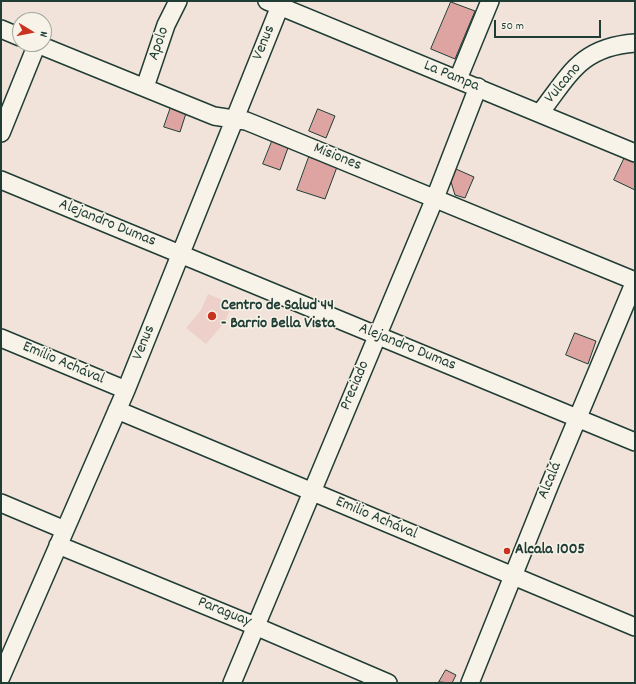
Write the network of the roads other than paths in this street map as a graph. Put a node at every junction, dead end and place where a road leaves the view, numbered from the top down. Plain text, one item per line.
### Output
1 (178, 1) edge
2 (490, 1) edge
3 (274, 4) edge
4 (1, 29) edge
5 (12, 34) edge
6 (635, 43) edge
7 (52, 50) edge
8 (34, 52) edge
9 (458, 79) junction
10 (145, 87) junction
11 (478, 88) junction
12 (540, 113) junction
13 (233, 119) junction
14 (1, 133) edge
15 (635, 153) edge
16 (1, 180) edge
17 (435, 198) junction
18 (182, 254) junction
19 (635, 281) edge
20 (377, 336) junction
21 (1, 338) edge
22 (126, 390) junction
23 (117, 410) junction
24 (578, 418) junction
25 (635, 442) edge
26 (312, 492) junction
27 (1, 503) edge
28 (62, 538) junction
29 (513, 576) junction
30 (255, 626) junction
31 (635, 627) edge
32 (1, 677) edge
33 (1, 682) edge
34 (4, 683) edge
35 (232, 683) edge
36 (388, 683) edge
37 (470, 683) edge

1 - 10 street, Apolo
2 - 9 street
3 - 9 street, La Pampa
3 - 13 street, Venus
4 - 5 street
6 - 12 street, Vulcano
7 - 10 street, Misiones
8 - 14 street
9 - 11 street, La Pampa
10 - 13 street, Misiones
11 - 12 street, La Pampa
11 - 17 street, Preciado
12 - 15 street, La Pampa
13 - 17 street, Misiones
13 - 18 street, Venus
16 - 18 street, Alejandro Dumas
17 - 19 street, Misiones
17 - 20 street, Preciado
18 - 20 street, Alejandro Dumas
18 - 22 street, Venus
19 - 24 street, Alcalá
20 - 24 street, Alejandro Dumas
20 - 26 street, Preciado
21 - 22 street, Emilio Achával
22 - 23 street, Venus
23 - 26 street, Emilio Achával
23 - 28 street, Venus
24 - 25 street, Alejandro Dumas
24 - 29 street, Alcalá
26 - 29 street, Emilio Achával
26 - 30 street, Preciado
27 - 28 street, Paraguay
28 - 30 street, Paraguay
28 - 32 street, Venus
29 - 31 street, Emilio Achával
29 - 37 street, Alcalá
30 - 35 street, Preciado
30 - 36 street, Paraguay
33 - 34 street

